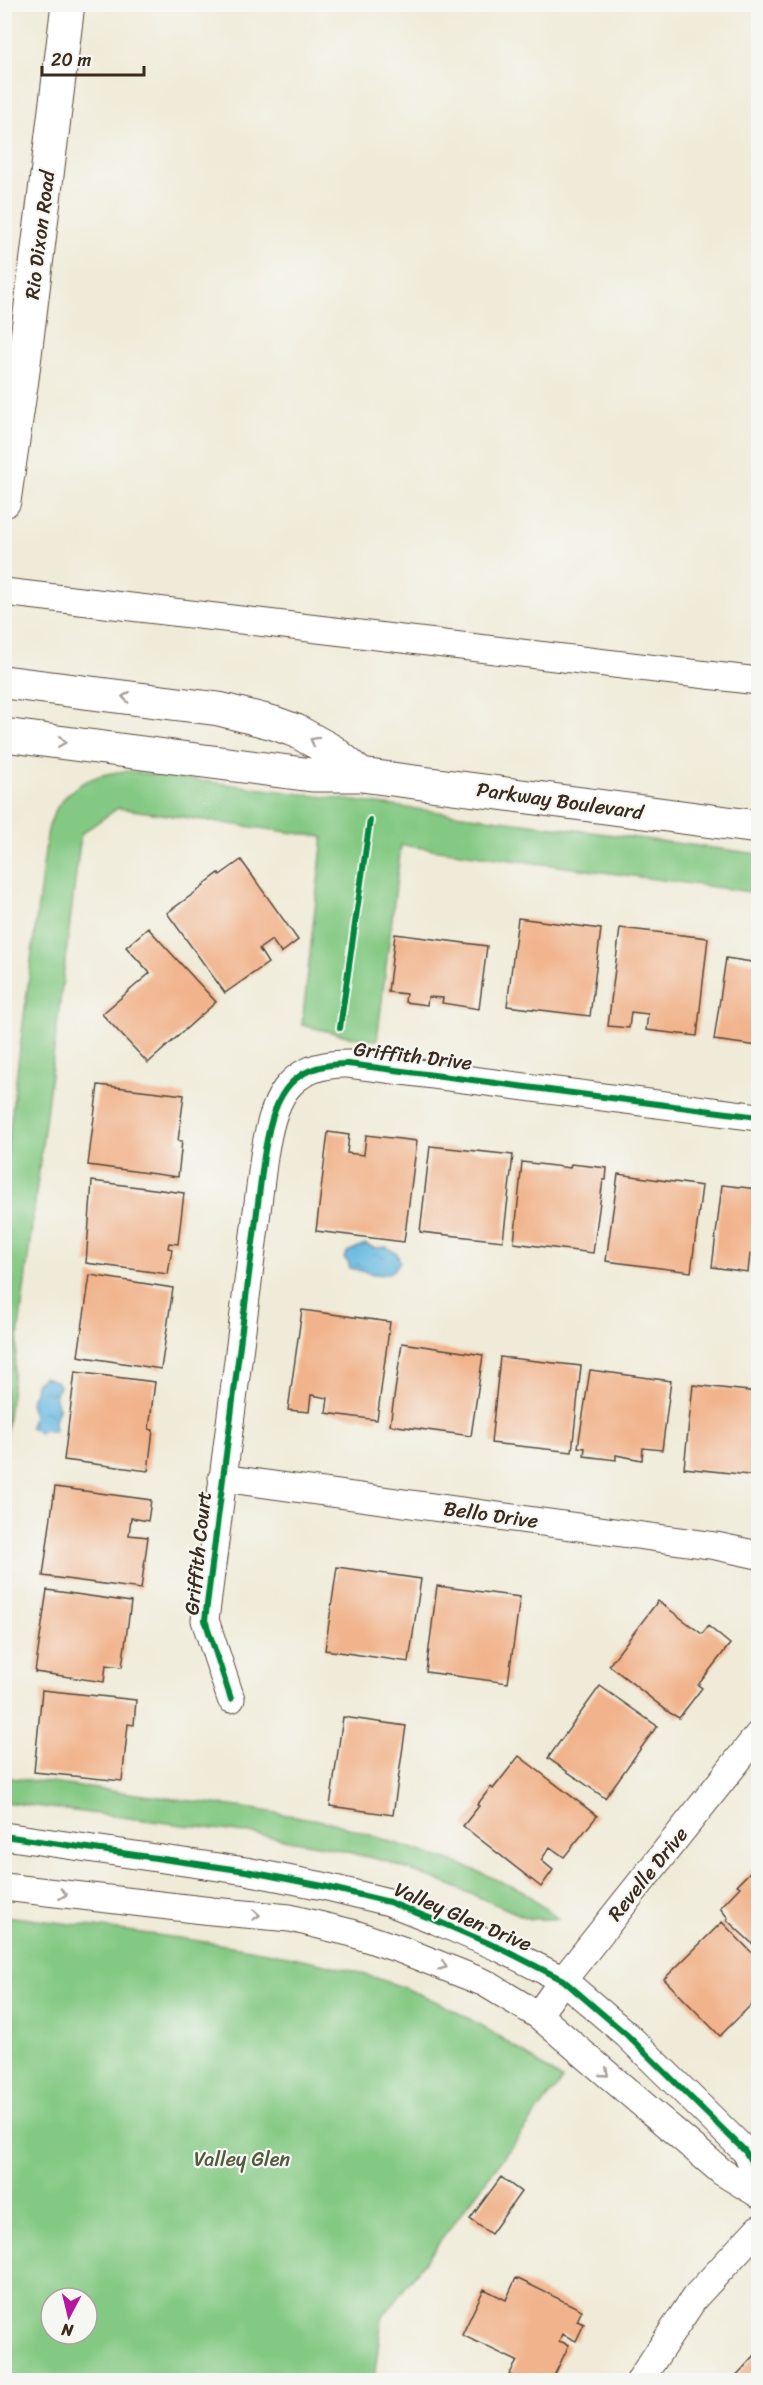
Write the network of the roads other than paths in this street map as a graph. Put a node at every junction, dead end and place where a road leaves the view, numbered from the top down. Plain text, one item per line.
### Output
1 (68, 4) edge
2 (4, 501) edge
3 (4, 592) edge
4 (759, 681) edge
5 (4, 682) edge
6 (4, 735) edge
7 (362, 775) junction
8 (759, 827) edge
9 (759, 1118) edge
10 (222, 1478) junction
11 (759, 1555) edge
12 (231, 1699) dead end
13 (759, 1735) edge
14 (4, 1836) edge
15 (4, 1887) edge
16 (563, 1980) junction
17 (538, 2015) junction
18 (759, 2173) edge
19 (759, 2194) edge
20 (759, 2229) edge
21 (640, 2380) edge

1 - 2 street, Rio Dixon Road
3 - 4 street
7 -> 5 street
6 -> 7 street, Parkway Boulevard
7 - 8 street, Parkway Boulevard
9 - 10 street, Griffith Drive
10 - 11 street, Bello Drive
10 - 12 street, Griffith Court
13 - 16 street, Revelle Drive
14 - 16 street, Valley Glen Drive
15 -> 17 street
16 - 17 street, Revelle Drive
16 - 18 street, Valley Glen Drive
17 -> 19 street
20 - 21 street

